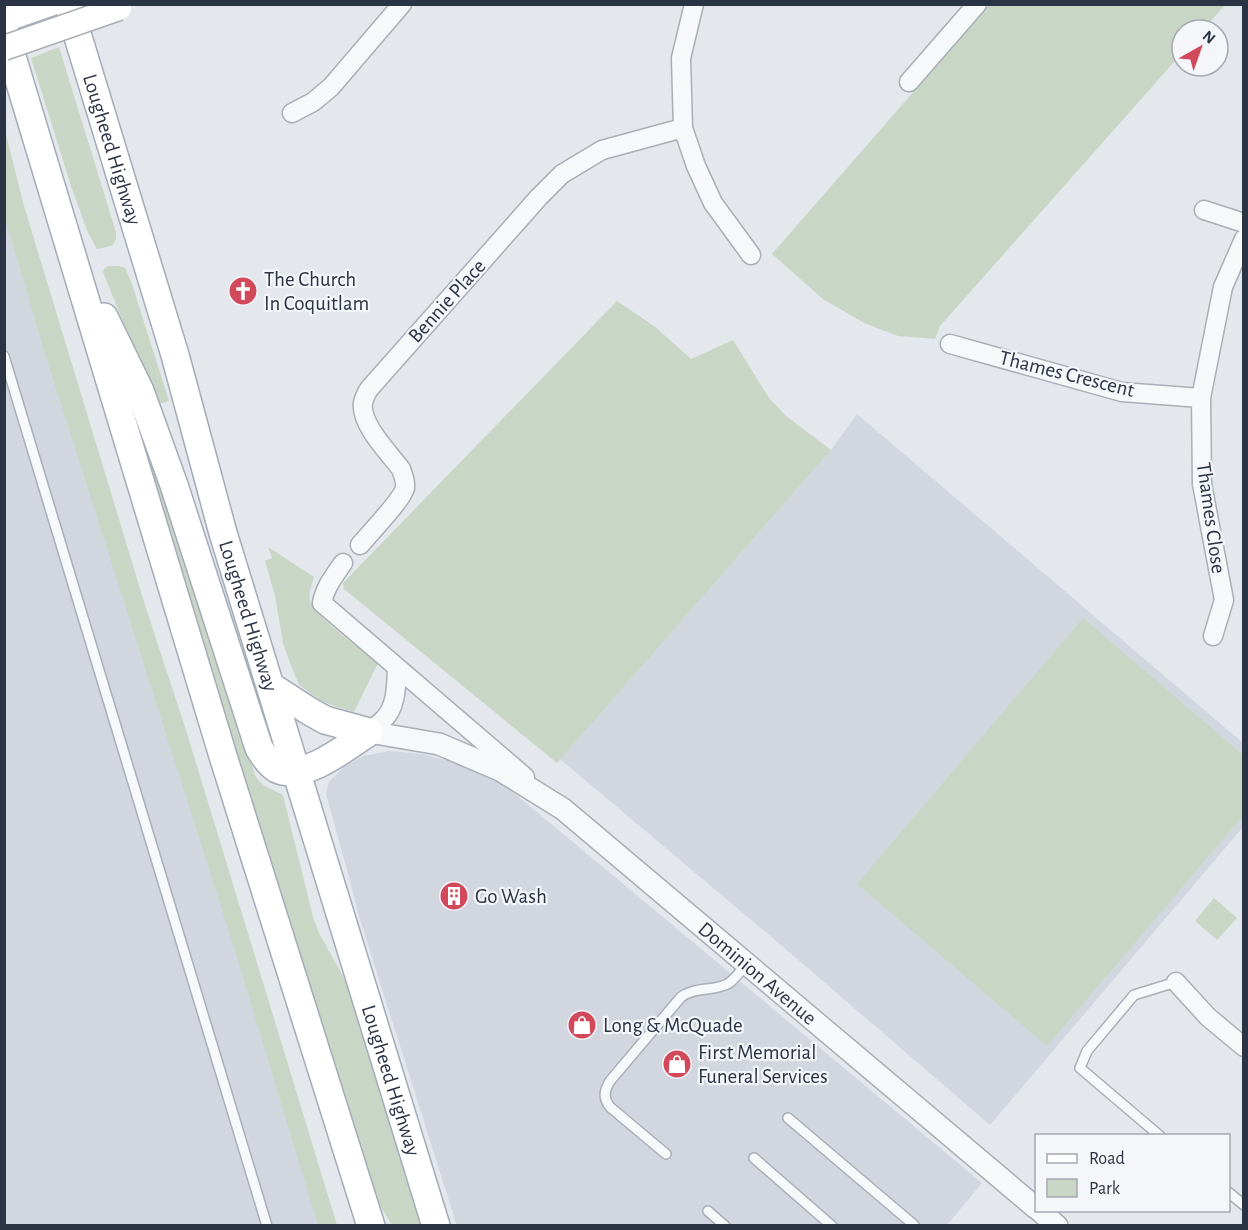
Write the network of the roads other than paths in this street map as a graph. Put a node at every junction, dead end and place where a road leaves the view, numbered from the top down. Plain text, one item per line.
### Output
1 (50, 4) edge
2 (68, 4) edge
3 (402, 4) edge
4 (694, 4) edge
5 (976, 4) edge
6 (123, 6) edge
7 (4, 20) edge
8 (4, 30) edge
9 (4, 48) edge
10 (909, 82) dead end
11 (292, 113) dead end
12 (683, 128) junction
13 (1204, 210) dead end
14 (1244, 223) edge
15 (1244, 239) edge
16 (67, 240) junction
17 (750, 255) dead end
18 (950, 344) dead end
19 (4, 356) edge
20 (1201, 398) junction
21 (360, 545) dead end
22 (343, 563) dead end
23 (1213, 636) dead end
24 (397, 668) junction
25 (272, 687) junction
26 (369, 732) junction
27 (297, 772) junction
28 (563, 809) junction
29 (747, 964) junction
30 (1176, 982) joint
31 (1244, 1047) edge
32 (788, 1118) dead end
33 (1158, 1134) edge
34 (666, 1154) dead end
35 (754, 1158) dead end
36 (1230, 1194) edge
37 (1244, 1205) edge
38 (1035, 1206) edge
39 (708, 1211) dead end
40 (1041, 1212) edge
41 (914, 1225) edge
42 (267, 1226) edge
43 (371, 1226) edge
44 (436, 1226) edge
45 (725, 1226) edge
46 (832, 1226) edge
47 (1057, 1226) edge

1 - 7 main road
2 - 25 main road, Lougheed Highway
3 - 11 street
4 - 12 street
5 - 10 street
6 - 9 main road, bridge
8 - 16 main road
12 - 17 street
12 - 21 street, Bennie Place
13 - 14 street
15 - 20 street
16 - 27 main road
16 - 43 main road
18 - 20 street, Thames Crescent
19 - 42 lane
20 - 23 street, Thames Close
22 - 24 street, Dominion Avenue
24 - 26 street
24 - 28 street, Dominion Avenue
25 - 26 main road
25 - 27 main road, Lougheed Highway
26 - 27 main road
26 - 28 street, Dominion Avenue
27 - 44 main road, Lougheed Highway
28 - 29 street, Dominion Avenue
29 - 34 lane
29 - 38 street, Dominion Avenue
30 - 31 street
30 - 33 lane
32 - 41 lane
35 - 46 lane
36 - 37 lane
39 - 45 lane
40 - 47 street, Dominion Avenue

